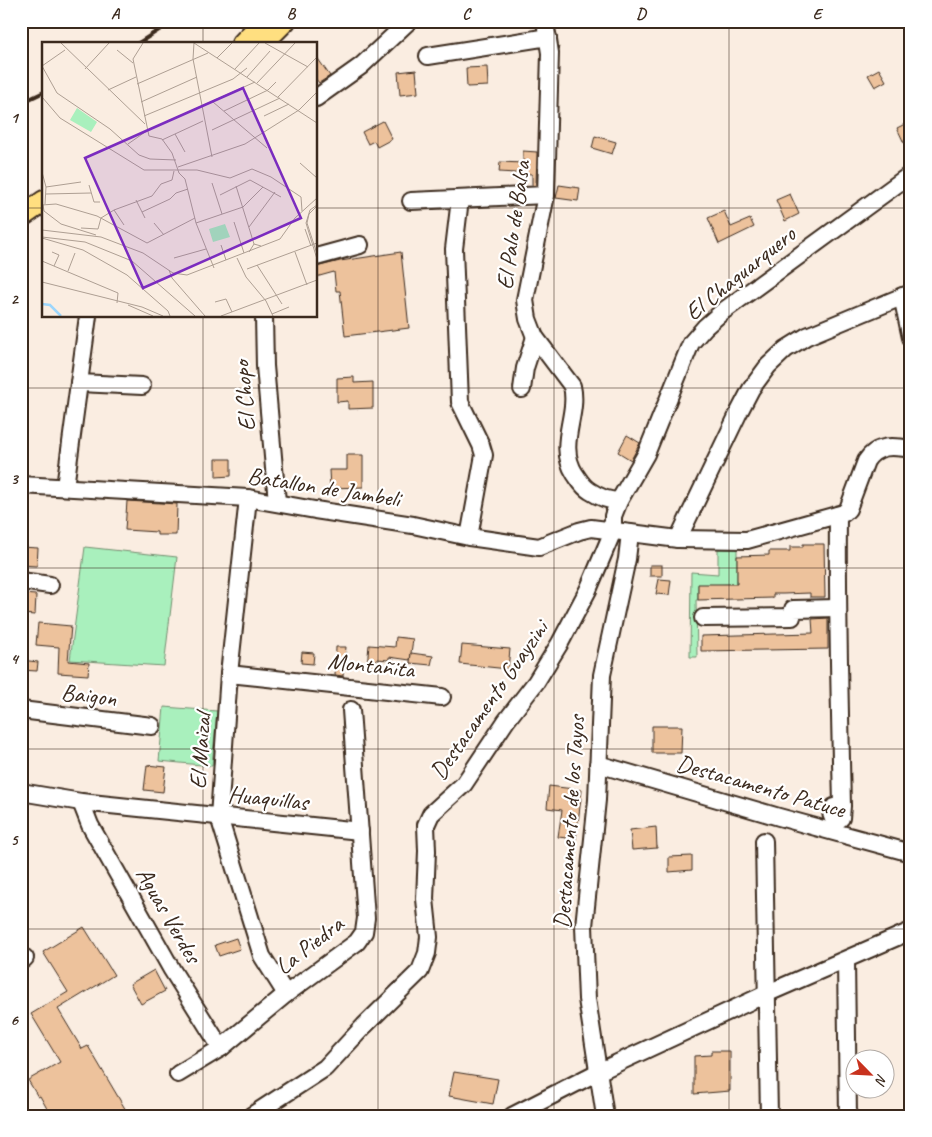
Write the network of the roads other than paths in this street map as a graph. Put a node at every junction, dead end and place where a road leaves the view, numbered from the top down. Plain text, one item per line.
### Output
1 (264, 21) edge
2 (285, 21) edge
3 (409, 21) edge
4 (546, 29) edge
5 (244, 42) edge
6 (264, 42) edge
7 (428, 56) dead end
8 (318, 97) edge
9 (911, 174) edge
10 (546, 195) junction
11 (460, 199) junction
12 (411, 201) dead end
13 (360, 245) dead end
14 (318, 257) edge
15 (906, 294) edge
16 (88, 318) edge
17 (264, 318) edge
18 (535, 337) junction
19 (911, 338) edge
20 (79, 382) junction
21 (142, 386) dead end
22 (522, 389) dead end
23 (911, 449) edge
24 (21, 485) edge
25 (65, 487) junction
26 (248, 498) junction
27 (619, 501) junction
28 (277, 502) junction
29 (838, 515) junction
30 (614, 532) junction
31 (630, 534) junction
32 (469, 538) junction
33 (678, 539) junction
34 (21, 581) edge
35 (50, 585) dead end
36 (837, 608) junction
37 (703, 618) dead end
38 (229, 674) junction
39 (442, 697) dead end
40 (21, 710) edge
41 (352, 710) dead end
42 (152, 726) dead end
43 (598, 764) junction
44 (21, 792) edge
45 (81, 802) junction
46 (842, 806) dead end
47 (219, 817) junction
48 (360, 831) junction
49 (764, 841) dead end
50 (911, 852) edge
51 (911, 930) edge
52 (846, 960) junction
53 (768, 993) junction
54 (286, 994) junction
55 (221, 1048) junction
56 (598, 1072) junction
57 (178, 1074) dead end
58 (251, 1116) edge
59 (512, 1116) edge
60 (605, 1116) edge
61 (769, 1116) edge
62 (848, 1116) edge

1 - 5 main road
2 - 6 main road
3 - 8 street
4 - 7 street
4 - 10 street, El Palo de Balsa
9 - 27 street, El Chaguarquero
10 - 11 street
10 - 18 street, El Palo de Balsa
11 - 12 street
11 - 32 street
13 - 14 street
15 - 19 street
15 - 33 street
16 - 20 street
17 - 28 street, El Chopo
18 - 22 street
18 - 27 street, El Palo de Balsa
20 - 21 street
20 - 25 street
23 - 29 street
24 - 25 street, Batallon de Jambeli
25 - 26 street, Batallon de Jambeli
26 - 28 street, Batallon de Jambeli
26 - 38 street, El Maizal
27 - 30 street, El Chaguarquero
28 - 32 street, Batallon de Jambeli
29 - 33 street, Batallon de Jambeli
29 - 36 street
30 - 31 street, Batallon de Jambeli
30 - 32 street, Batallon de Jambeli
30 - 58 street, Destacamento Guayzini
31 - 33 street, Batallon de Jambeli
31 - 43 street, Destacamento de los Tayos
34 - 35 street
36 - 37 street
36 - 46 street
38 - 39 street, Montañita
38 - 47 street, El Maizal
40 - 42 street, Baigon
41 - 48 street, La Piedra
43 - 50 street, Destacamento Patuce
43 - 56 street, Destacamento de los Tayos
44 - 45 street, Huaquillas
45 - 47 street, Huaquillas
45 - 55 street, Aguas Verdes
47 - 48 street, Huaquillas
47 - 54 street, El Maizal
48 - 54 street, La Piedra
49 - 53 street
51 - 52 street
52 - 53 street
52 - 62 street
53 - 56 street
53 - 61 street
54 - 55 street, La Piedra
55 - 57 street, La Piedra
56 - 59 street
56 - 60 street, Destacamento de los Tayos

